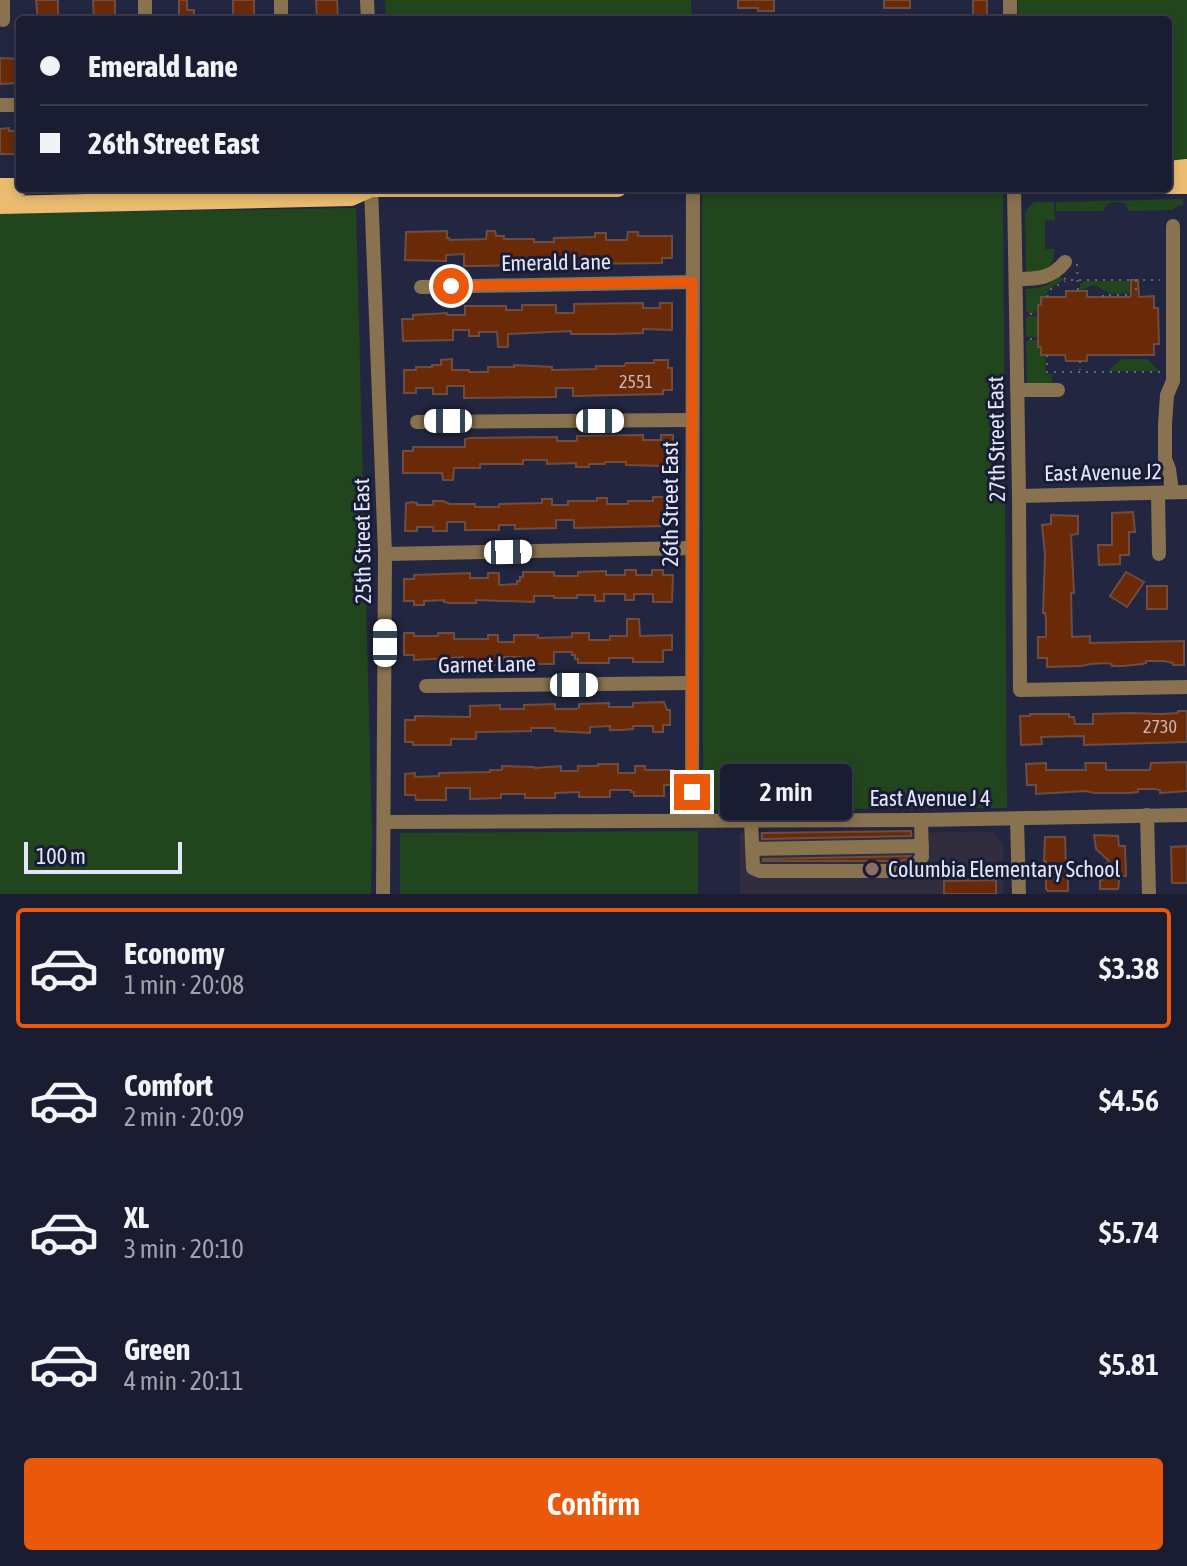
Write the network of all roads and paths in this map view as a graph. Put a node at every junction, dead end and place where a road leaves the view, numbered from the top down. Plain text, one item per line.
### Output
1 (3, 0) edge
2 (145, 0) edge
3 (145, 16) dead end
4 (3, 20) dead end
5 (362, 192) edge
6 (371, 192) edge
7 (693, 192) edge
8 (1014, 192) edge
9 (0, 205) edge
10 (1173, 226) dead end
11 (1066, 269) junction
12 (1016, 279) junction
13 (1077, 280) junction
14 (1136, 280) junction
15 (1162, 280) dead end
16 (692, 282) junction
17 (421, 287) dead end
18 (1078, 291) dead end
19 (1136, 291) dead end
20 (1131, 295) dead end
21 (1047, 297) dead end
22 (1103, 297) dead end
23 (1025, 314) dead end
24 (1038, 314) dead end
25 (1025, 339) dead end
26 (1038, 339) dead end
27 (1047, 355) dead end
28 (1080, 361) dead end
29 (1080, 371) junction
30 (1163, 372) dead end
31 (1017, 390) junction
32 (1058, 390) dead end
33 (692, 420) junction
34 (417, 422) dead end
35 (1172, 492) edge
36 (1019, 496) junction
37 (692, 548) junction
38 (385, 554) junction
39 (1159, 554) dead end
40 (692, 683) junction
41 (426, 686) dead end
42 (1187, 687) edge
43 (1147, 815) junction
44 (1187, 815) edge
45 (1017, 819) junction
46 (692, 820) junction
47 (751, 820) junction
48 (921, 820) junction
49 (384, 822) junction
50 (922, 846) junction
51 (752, 849) junction
52 (383, 894) edge
53 (1019, 894) edge
54 (1149, 894) edge

1 - 4 street
2 - 3 street
5 - 9 main road
6 - 38 street, 25th Street East
7 - 16 street, 26th Street East
8 - 12 street, 27th Street East
10 - 35 street
11 - 12 street
11 - 13 path
11 - 13 path
11 - 21 path
12 - 31 street, 27th Street East
13 - 14 path
13 - 18 path
14 - 15 path
14 - 19 path
16 - 17 street, Emerald Lane
16 - 33 street, 26th Street East
20 - 22 path
23 - 24 path
25 - 26 path
27 - 29 path
28 - 29 path
29 - 30 path
31 - 32 street
31 - 36 street, 27th Street East
33 - 34 street
33 - 37 street, 26th Street East
35 - 36 street, East Avenue J2
35 - 39 street
36 - 42 street, 27th Street East
37 - 38 street
37 - 40 street, 26th Street East
38 - 49 street, 25th Street East
40 - 41 street, Garnet Lane
40 - 46 street, 26th Street East
43 - 44 street, East Avenue J 4
43 - 45 street, East Avenue J 4
43 - 54 street
45 - 48 street, East Avenue J 4
45 - 53 street
46 - 47 street, East Avenue J 4
46 - 49 street, East Avenue J 4
47 - 48 street, East Avenue J 4
47 - 51 street
48 - 50 street
49 - 52 street, 25th Street East
50 - 51 street
50 - 51 street

